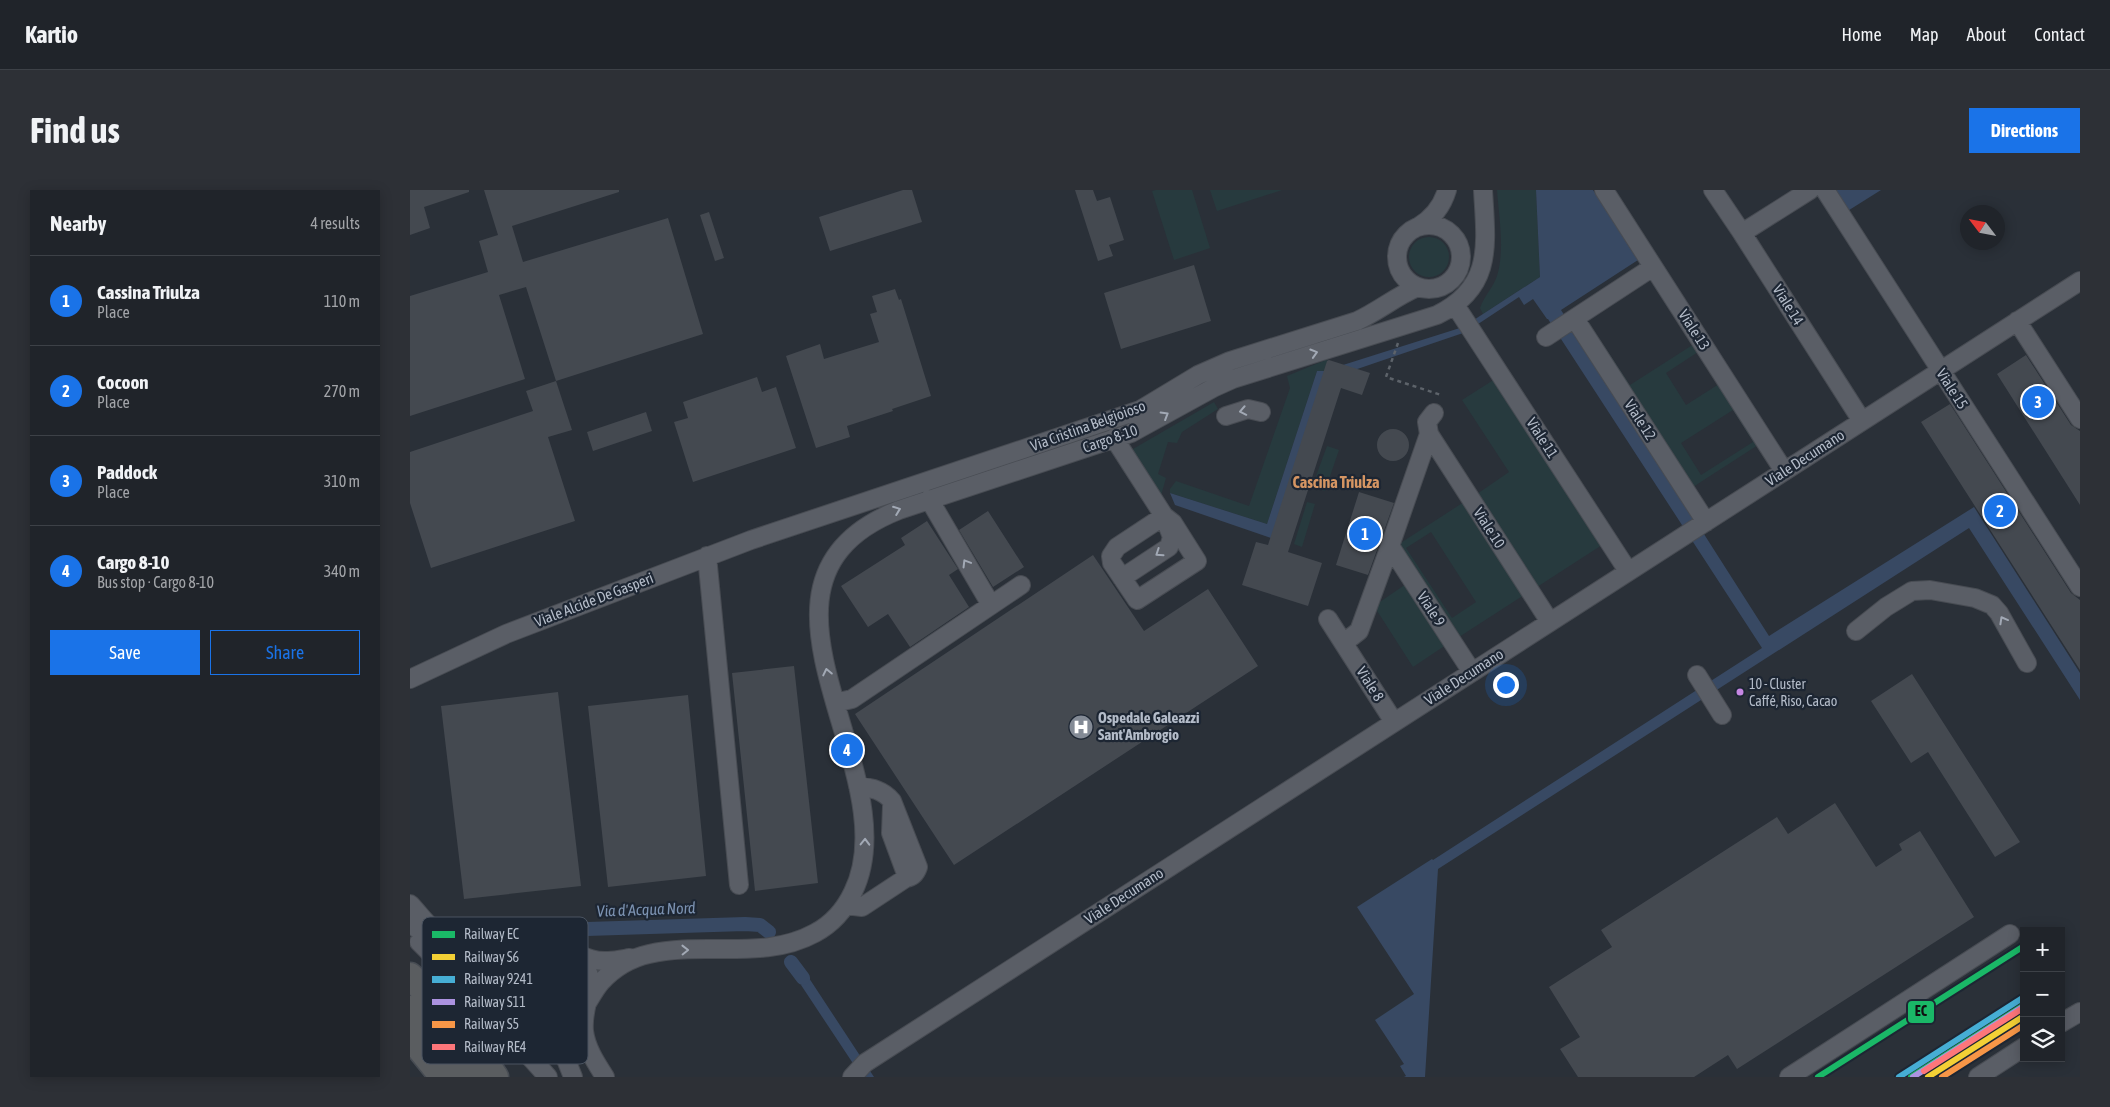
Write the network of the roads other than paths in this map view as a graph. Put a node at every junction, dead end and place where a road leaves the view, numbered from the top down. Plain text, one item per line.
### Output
1 (1483, 190) edge
2 (1604, 190) edge
3 (1712, 190) edge
4 (1810, 190) edge
5 (1825, 190) edge
6 (1447, 191) edge
7 (1418, 227) junction
8 (1742, 232) junction
9 (1452, 234) junction
10 (1399, 267) junction
11 (1653, 267) junction
12 (2080, 281) edge
13 (1418, 287) junction
14 (1386, 304) junction
15 (1455, 305) junction
16 (1575, 319) junction
17 (2018, 321) junction
18 (1546, 336) dead end
19 (1941, 370) junction
20 (1261, 412) dead end
21 (1434, 413) dead end
22 (1226, 416) dead end
23 (2080, 419) edge
24 (1862, 421) junction
25 (1429, 434) junction
26 (1114, 438) junction
27 (1784, 471) junction
28 (929, 499) junction
29 (1164, 516) junction
30 (1706, 522) junction
31 (781, 529) joint
32 (1390, 546) junction
33 (707, 556) junction
34 (1628, 572) junction
35 (1122, 578) junction
36 (1021, 585) dead end
37 (2080, 587) edge
38 (991, 605) junction
39 (1328, 619) dead end
40 (1550, 622) junction
41 (1856, 631) dead end
42 (1345, 645) junction
43 (2027, 663) dead end
44 (1472, 672) junction
45 (1697, 675) dead end
46 (410, 679) edge
47 (836, 703) junction
48 (1722, 715) dead end
49 (1394, 722) junction
50 (858, 786) junction
51 (738, 885) dead end
52 (410, 904) edge
53 (846, 905) junction
54 (422, 917) edge
55 (410, 923) edge
56 (410, 932) edge
57 (422, 933) edge
58 (2010, 934) dead end
59 (422, 944) edge
60 (588, 958) edge
61 (638, 958) junction
62 (588, 971) edge
63 (410, 976) edge
64 (422, 988) edge
65 (588, 1001) joint
66 (410, 1009) edge
67 (2080, 1012) edge
68 (2065, 1021) edge
69 (422, 1023) edge
70 (410, 1036) edge
71 (588, 1045) edge
72 (2020, 1050) edge
73 (422, 1051) edge
74 (433, 1064) edge
75 (456, 1064) edge
76 (486, 1064) edge
77 (536, 1064) edge
78 (568, 1064) edge
79 (858, 1070) edge
80 (443, 1077) edge
81 (466, 1077) edge
82 (495, 1077) edge
83 (548, 1077) edge
84 (573, 1077) edge
85 (605, 1077) edge
86 (1789, 1077) edge
87 (1978, 1077) edge

1 - 15 street, Cargo 8-10
2 - 11 street, Viale 13
3 - 8 street, Viale 14
4 - 8 street
5 - 19 street, Viale 15
6 - 7 street
6 - 9 street
7 - 9 street
7 - 10 street
8 - 24 street, Viale 14
9 - 13 street
10 - 13 street
10 - 14 street
11 - 16 street
11 - 27 street, Viale 13
12 - 17 street, Viale Decumano
13 - 14 street, Via Cristina Belgioioso
14 - 31 street, Via Cristina Belgioioso
26 -> 15 street, Cargo 8-10
15 - 34 street, Viale 11
16 - 18 street
16 - 30 street, Viale 12
17 - 19 street, Viale Decumano
17 - 23 street
19 - 24 street, Viale Decumano
19 - 37 street, Viale 15
20 -> 22 street
21 - 25 street
24 - 27 street, Viale Decumano
25 - 32 street
25 - 40 street, Viale 10
26 - 28 street, Cargo 8-10
26 - 29 street
27 - 30 street, Viale Decumano
38 -> 28 street
47 -> 28 street, Cargo 8-10
29 -> 35 street
29 - 35 street
29 - 35 street
30 - 34 street, Viale Decumano
31 - 33 street, Viale Alcide De Gasperi
32 - 42 street
32 - 44 street, Viale 9
33 - 46 street, Viale Alcide De Gasperi
33 - 51 street
34 - 40 street, Viale Decumano
36 - 38 street
38 - 47 street
39 - 42 street, Viale 8
40 - 44 street, Viale Decumano
43 -> 41 street
42 - 49 street, Viale 8
44 - 49 street, Viale Decumano
45 - 48 street
47 - 50 street, Cargo 8-10
49 - 79 street, Viale Decumano
53 -> 50 street, Cargo 8-10
50 - 53 street
52 - 54 street
61 -> 53 street, Cargo 8-10
55 - 57 street
56 - 59 street
58 - 86 street
60 - 61 street
61 - 65 street
62 - 65 street
63 - 64 highway
66 - 69 highway
67 - 68 street
70 - 73 highway
71 - 85 street
72 - 87 street
74 - 80 highway
75 - 81 highway
76 - 82 highway
77 - 83 street
78 - 84 street

